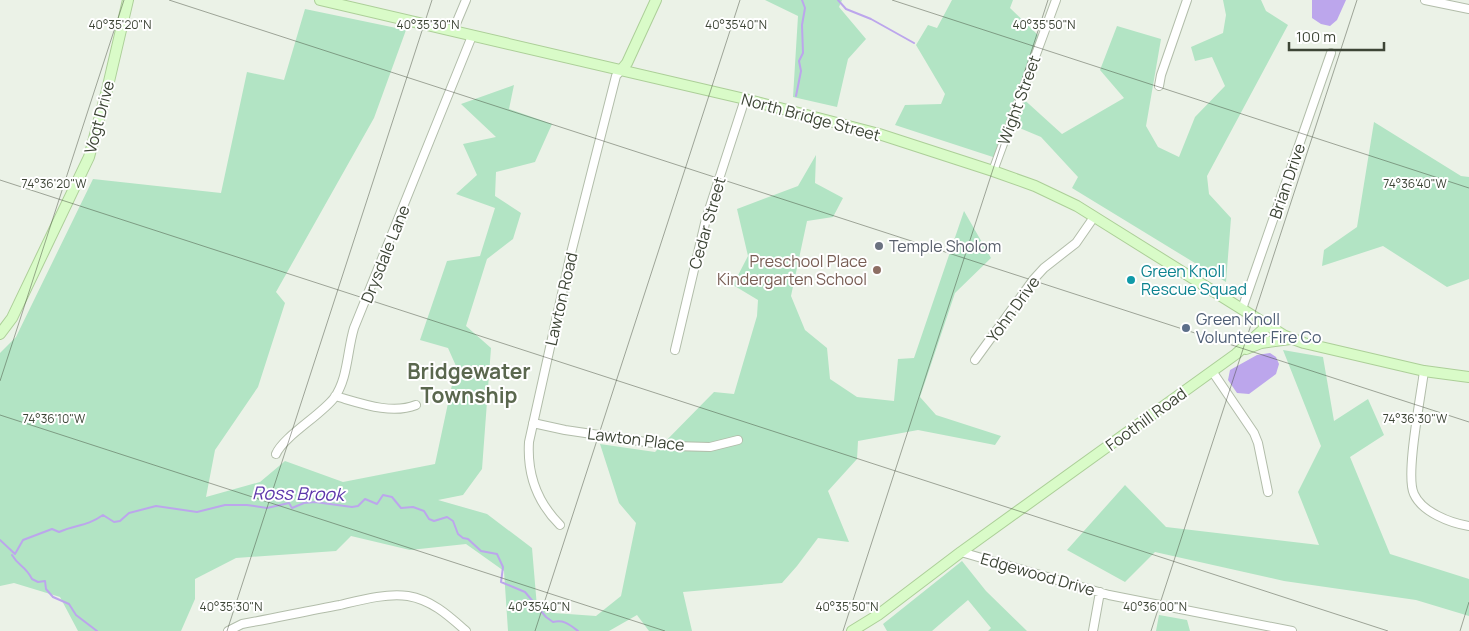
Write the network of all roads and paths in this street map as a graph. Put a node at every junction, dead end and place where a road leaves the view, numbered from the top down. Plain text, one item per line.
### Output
1 (128, 0) edge
2 (320, 0) edge
3 (466, 0) edge
4 (656, 0) edge
5 (1056, 0) edge
6 (1187, 0) edge
7 (1425, 0) edge
8 (350, 3) edge
9 (1469, 9) edge
10 (453, 31) junction
11 (472, 36) junction
12 (1331, 53) dead end
13 (622, 69) junction
14 (1159, 86) dead end
15 (745, 99) junction
16 (993, 171) junction
17 (1094, 217) junction
18 (1242, 309) junction
19 (1267, 326) junction
20 (0, 334) edge
21 (1293, 339) junction
22 (675, 350) dead end
23 (1236, 354) junction
24 (975, 360) dead end
25 (1212, 371) junction
26 (1424, 371) junction
27 (1469, 377) edge
28 (335, 396) junction
29 (416, 405) dead end
30 (533, 423) junction
31 (738, 440) dead end
32 (276, 454) dead end
33 (1268, 492) dead end
34 (560, 525) dead end
35 (1469, 526) edge
36 (961, 552) junction
37 (1100, 592) junction
38 (228, 631) edge
39 (466, 631) edge
40 (852, 631) edge
41 (1093, 631) edge
42 (1292, 631) edge

1 - 20 street, Vogt Drive
2 - 8 street, North Bridge Street
3 - 10 street
4 - 13 street
5 - 16 street, Wight Street
6 - 14 street
7 - 9 street
8 - 10 street, North Bridge Street
10 - 11 street, North Bridge Street
11 - 13 street, North Bridge Street
11 - 28 street, Drysdale Lane
12 - 18 street, Brian Drive
13 - 15 street, North Bridge Street
13 - 30 street, Lawton Road
15 - 16 street, North Bridge Street
15 - 22 street, Cedar Street
16 - 17 street, North Bridge Street
17 - 18 street, North Bridge Street
17 - 24 street, Yohn Drive
18 - 19 street, North Bridge Street
19 - 21 street
19 - 23 street, Foothill Road
21 - 23 street
21 - 26 street
23 - 25 street, Foothill Road
25 - 33 street
25 - 36 street, Foothill Road
26 - 27 street
26 - 35 street
28 - 29 street
28 - 32 street, Drysdale Lane
30 - 31 street, Lawton Place
30 - 34 street, Lawton Road
36 - 37 street, Edgewood Drive
36 - 40 street, Foothill Road
37 - 41 street
37 - 42 street, Edgewood Drive
38 - 39 street

